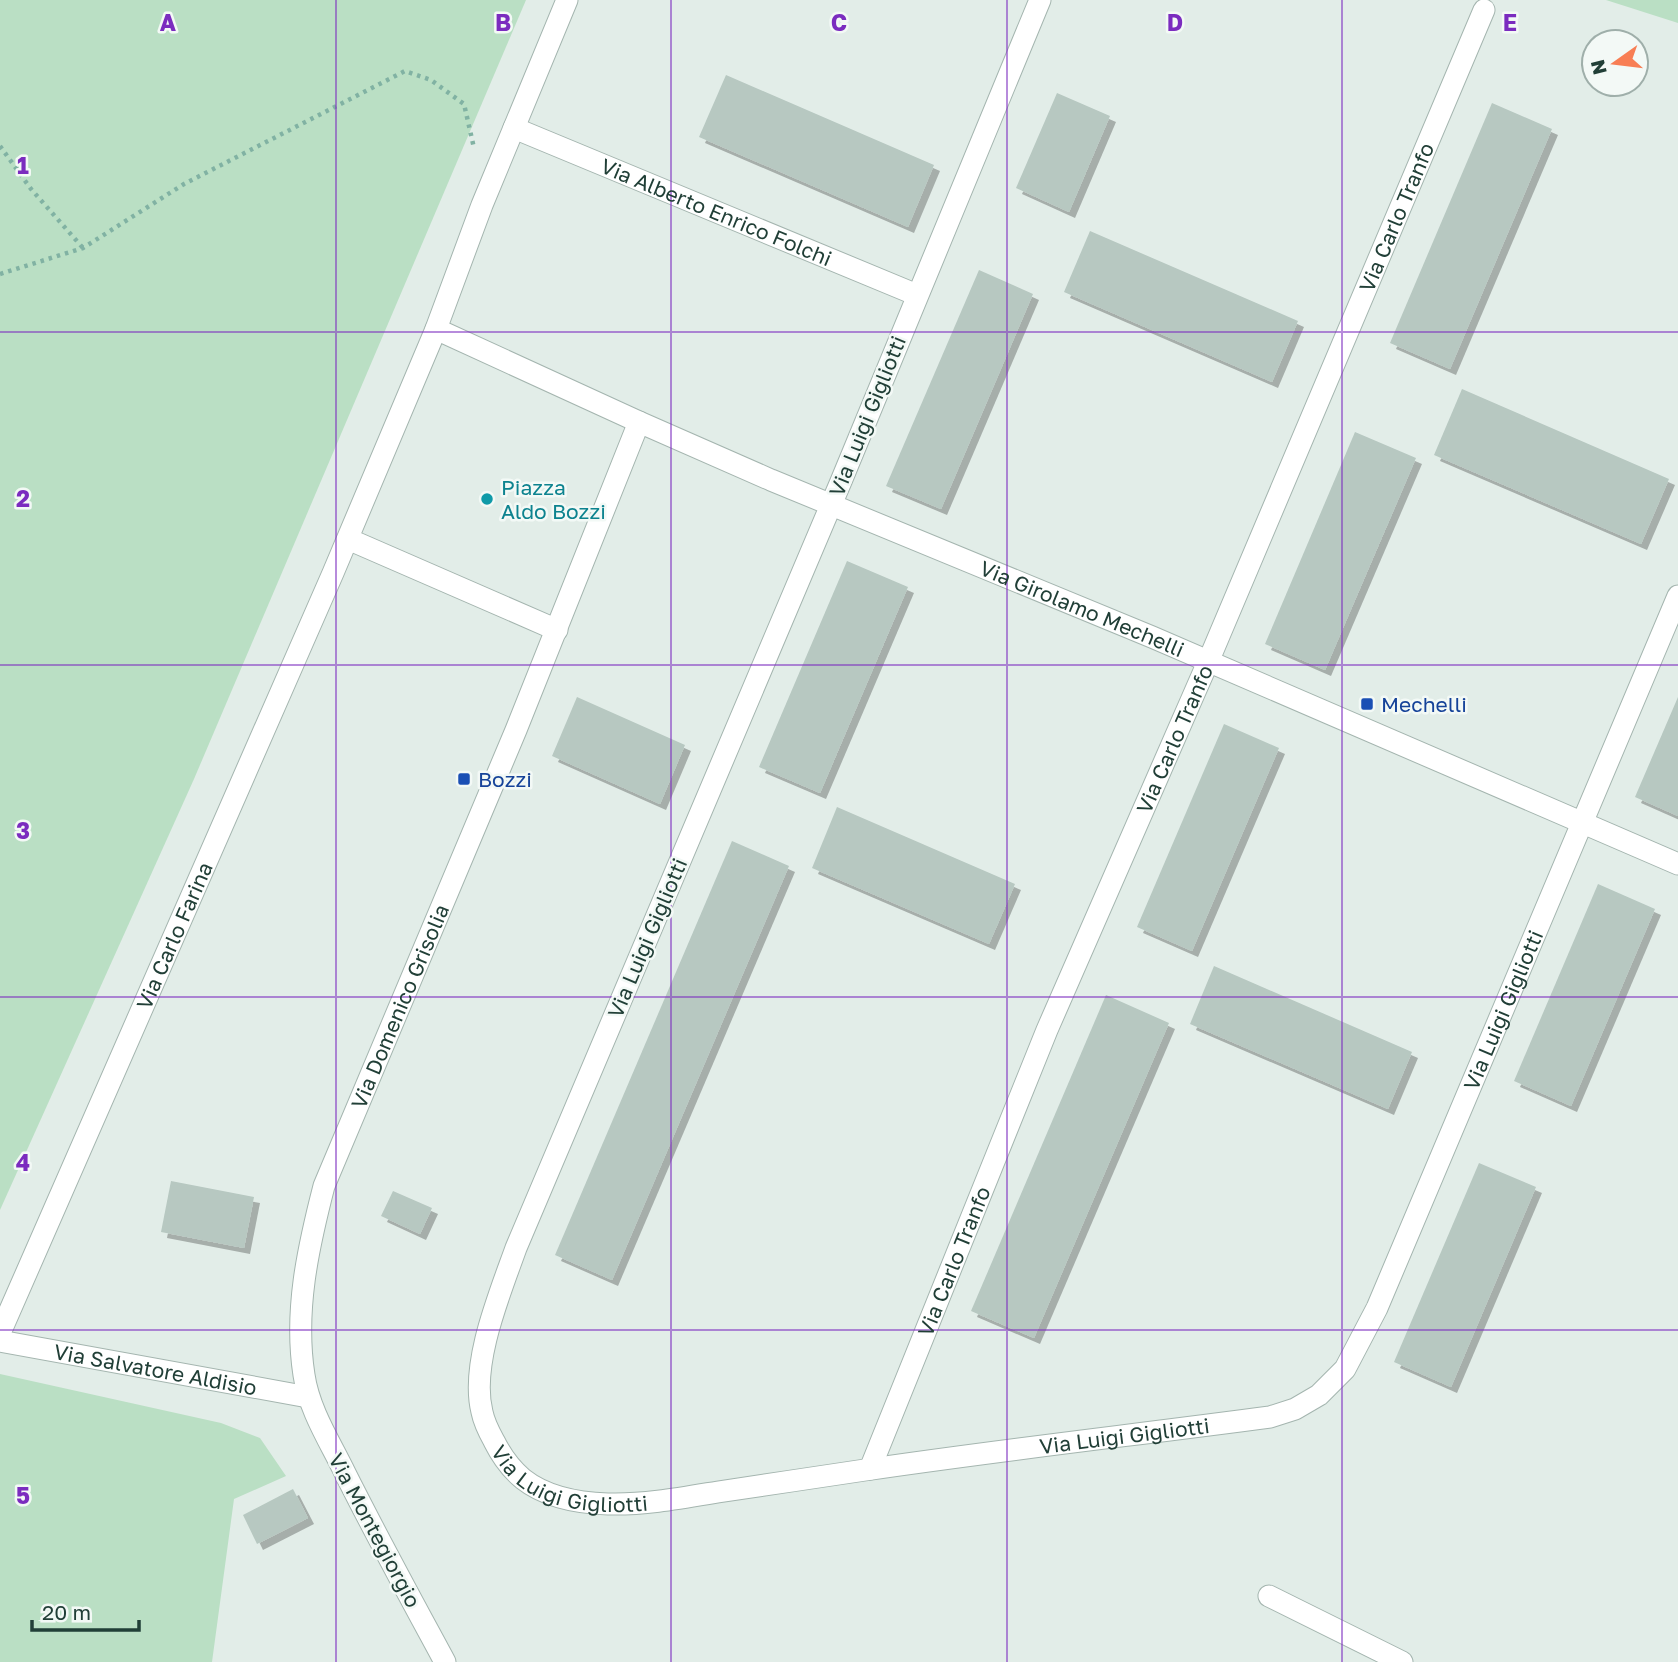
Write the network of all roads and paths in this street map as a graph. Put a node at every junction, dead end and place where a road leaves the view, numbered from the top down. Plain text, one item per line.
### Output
1 (567, 0) edge
2 (1040, 0) edge
3 (1484, 10) dead end
4 (514, 128) junction
5 (0, 146) edge
6 (482, 205) junction
7 (82, 248) junction
8 (0, 274) edge
9 (917, 295) junction
10 (436, 329) junction
11 (639, 422) junction
12 (831, 505) junction
13 (348, 540) junction
14 (1678, 596) edge
15 (557, 630) junction
16 (1208, 662) junction
17 (1583, 823) junction
18 (1678, 864) edge
19 (0, 1333) edge
20 (0, 1341) edge
21 (309, 1397) junction
22 (870, 1469) junction
23 (1269, 1596) dead end
24 (445, 1662) edge
25 (1402, 1662) edge

1 - 4 street
2 - 9 street, Via Luigi Gigliotti
3 - 16 street, Via Carlo Tranfo
4 - 6 street
4 - 9 street, Via Alberto Enrico Folchi
5 - 7 path
6 - 7 path
6 - 10 street
7 - 8 path
9 - 12 street, Via Luigi Gigliotti
10 - 11 street
10 - 13 street
11 - 12 street, Via Girolamo Mechelli
11 - 15 street
12 - 16 street, Via Girolamo Mechelli
12 - 22 street, Via Luigi Gigliotti
13 - 15 street
13 - 19 street, Via Carlo Farina
14 - 17 street, Via Luigi Gigliotti
15 - 21 street, Via Domenico Grisolia
16 - 17 street, Via Girolamo Mechelli
16 - 22 street, Via Carlo Tranfo
17 - 18 street, Via Girolamo Mechelli
17 - 22 street, Via Luigi Gigliotti
20 - 21 street, Via Salvatore Aldisio
21 - 24 street, Via Montegiorgio
23 - 25 street

